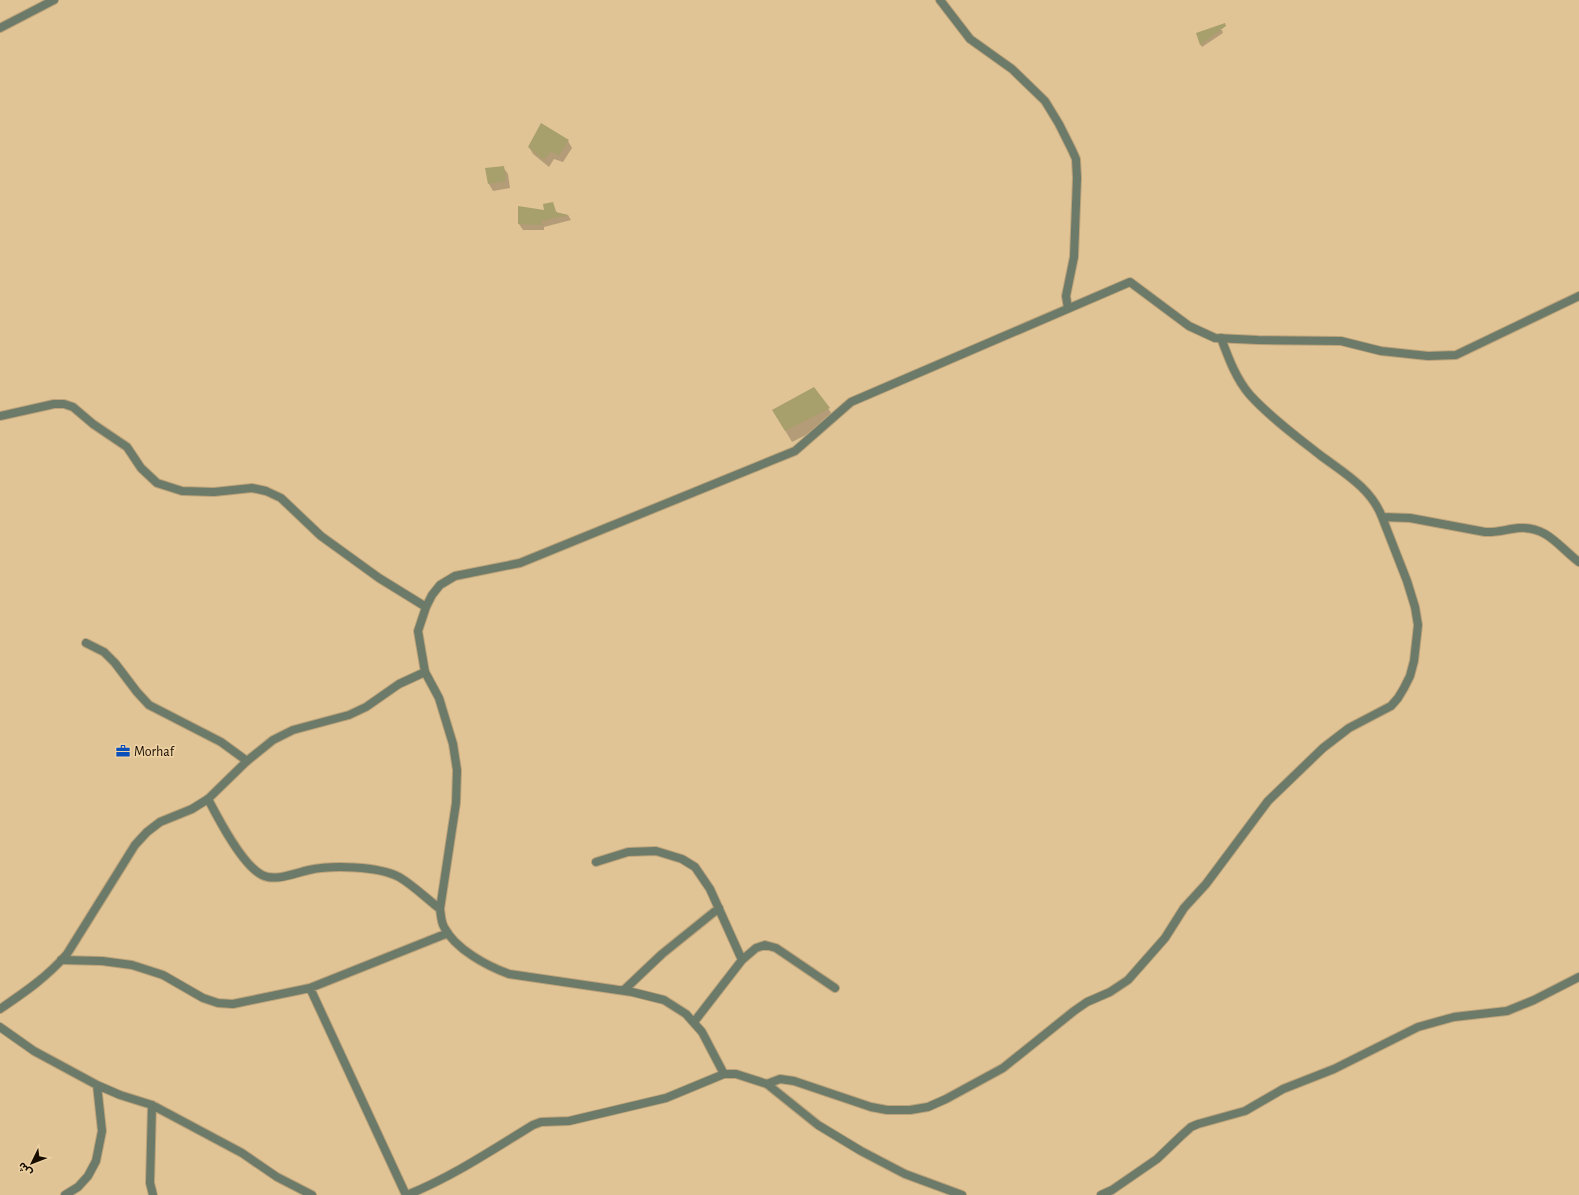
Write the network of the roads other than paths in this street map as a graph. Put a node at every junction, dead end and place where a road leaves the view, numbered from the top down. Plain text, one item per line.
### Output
1 (54, 0) edge
2 (940, 0) edge
3 (0, 28) edge
4 (1579, 296) edge
5 (1068, 308) junction
6 (1221, 338) junction
7 (0, 416) edge
8 (1382, 517) junction
9 (1579, 562) edge
10 (426, 607) junction
11 (86, 642) dead end
12 (425, 672) junction
13 (247, 761) junction
14 (208, 799) junction
15 (596, 862) dead end
16 (719, 908) junction
17 (440, 909) junction
18 (448, 933) junction
19 (61, 960) junction
20 (742, 960) junction
21 (1579, 977) edge
22 (310, 988) junction
23 (835, 988) dead end
24 (624, 990) junction
25 (0, 1010) edge
26 (694, 1022) junction
27 (0, 1027) edge
28 (724, 1074) junction
29 (767, 1084) junction
30 (96, 1085) junction
31 (152, 1105) junction
32 (65, 1195) edge
33 (153, 1195) edge
34 (312, 1195) edge
35 (406, 1195) edge
36 (962, 1195) edge
37 (1101, 1195) edge

1 - 3 street
2 - 5 street
4 - 6 street
5 - 6 street
5 - 10 street
6 - 8 street
7 - 10 street
8 - 9 street
8 - 29 street
10 - 12 street
11 - 13 street
12 - 13 street
12 - 17 street
13 - 14 street
14 - 17 street
14 - 19 street
15 - 16 street
16 - 20 street
16 - 24 street
17 - 18 street
18 - 22 street
18 - 24 street
19 - 22 street
19 - 25 street
20 - 23 street
20 - 26 street
21 - 37 street
22 - 35 street
24 - 26 street
26 - 28 street
27 - 30 street
28 - 29 street
28 - 35 street
29 - 36 street
30 - 31 street
30 - 32 street
31 - 33 street
31 - 34 street

